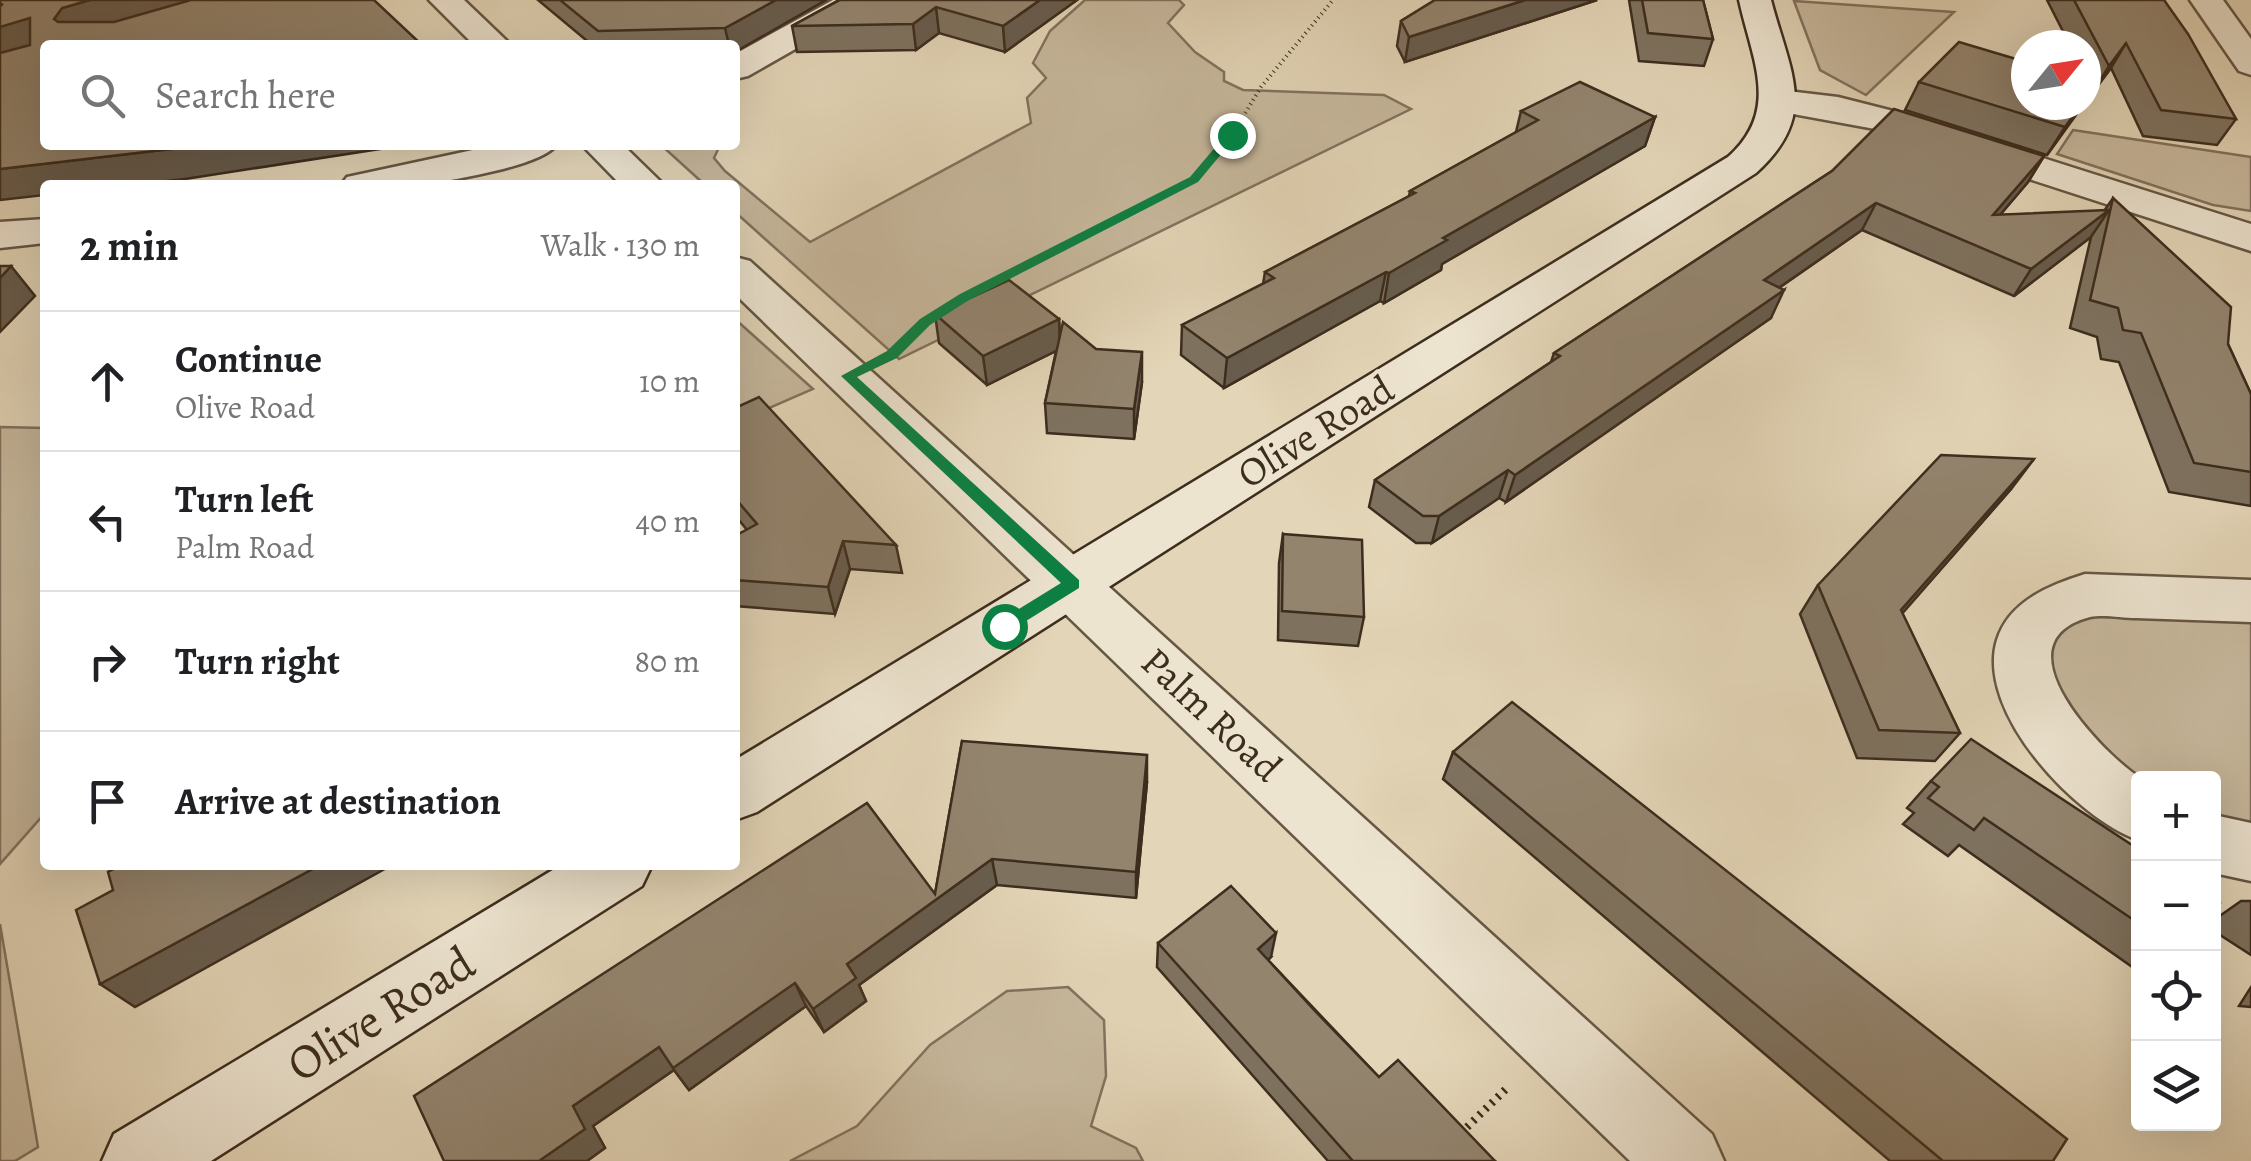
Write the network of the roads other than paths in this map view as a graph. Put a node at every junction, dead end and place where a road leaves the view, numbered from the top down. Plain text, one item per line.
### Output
1 (445, 0) edge
2 (857, 0) edge
3 (1754, 0) edge
4 (2206, 0) edge
5 (489, 40) edge
6 (2251, 64) edge
7 (740, 65) edge
8 (1779, 100) junction
9 (520, 150) edge
10 (606, 150) edge
11 (386, 180) edge
12 (639, 180) edge
13 (40, 231) edge
14 (0, 235) edge
15 (2251, 238) edge
16 (740, 275) edge
17 (1073, 584) junction
18 (2251, 601) edge
19 (740, 790) edge
20 (2131, 807) edge
21 (2221, 846) edge
22 (2251, 852) edge
23 (611, 870) edge
24 (141, 1161) edge
25 (1686, 1161) edge

1 - 5 street
2 - 7 street
3 - 8 street
4 - 6 street
8 - 15 street
8 - 17 street, Olive Road
9 - 11 street
10 - 12 street
13 - 14 street
16 - 17 street, Palm Road
17 - 19 street, Olive Road
17 - 25 street, Palm Road
18 - 20 street
21 - 22 street
23 - 24 street, Olive Road

